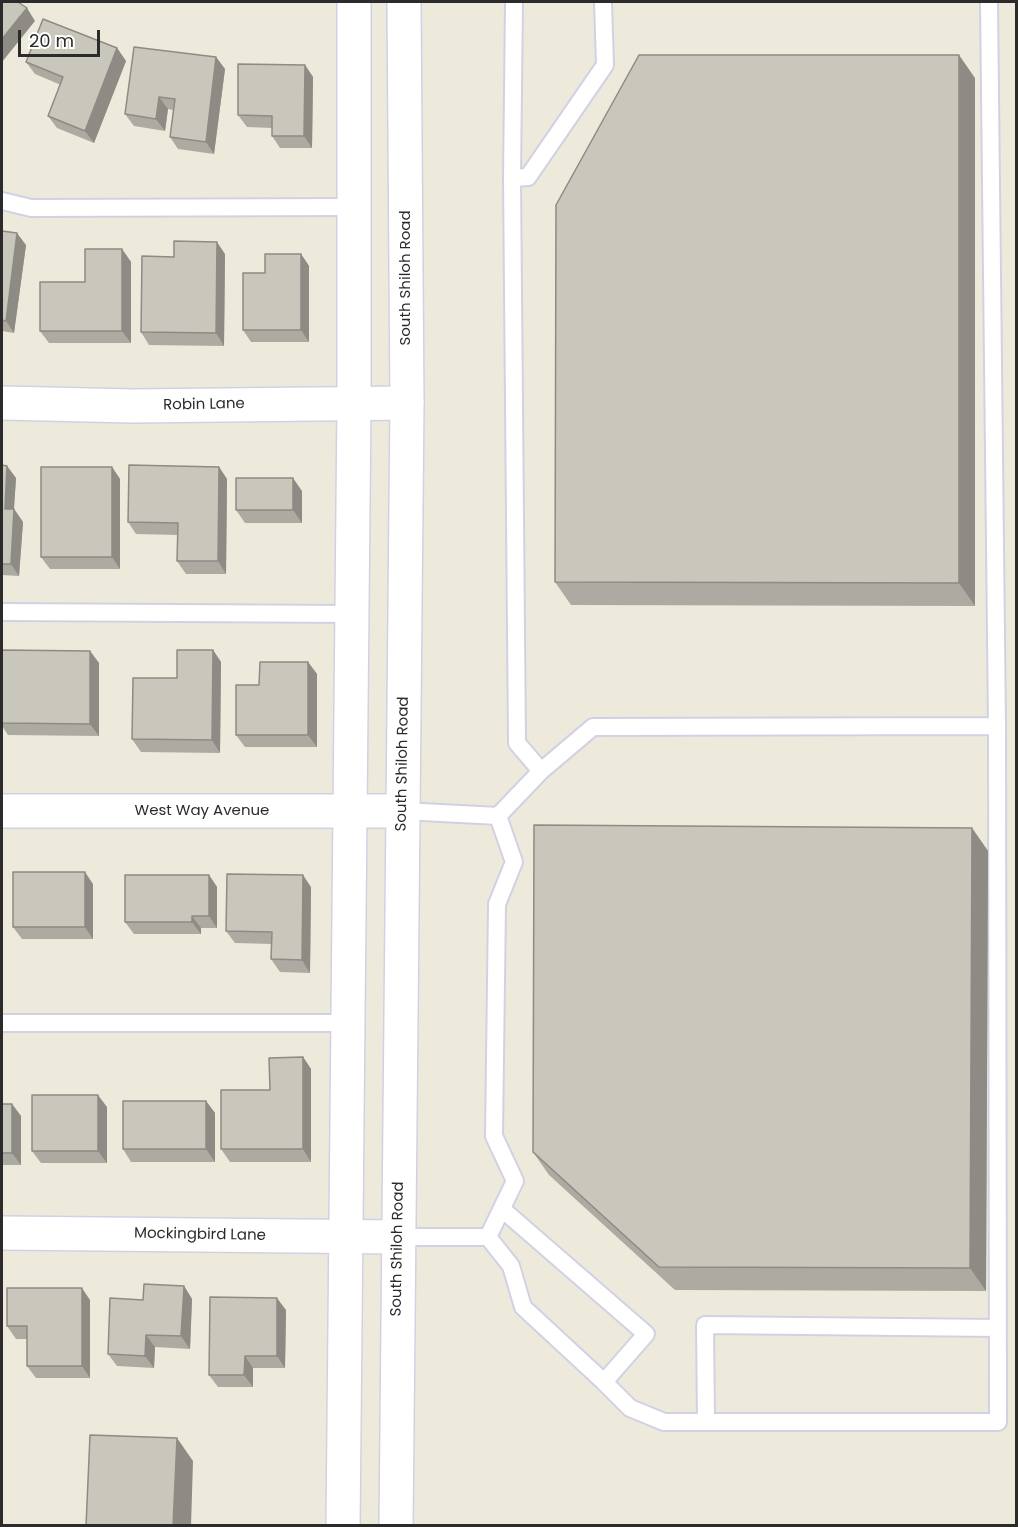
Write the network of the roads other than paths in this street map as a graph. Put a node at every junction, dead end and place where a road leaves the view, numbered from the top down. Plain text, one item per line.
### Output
1 (354, 2) edge
2 (404, 2) edge
3 (514, 2) edge
4 (603, 2) edge
5 (989, 2) edge
6 (512, 178) junction
7 (2, 201) edge
8 (354, 207) junction
9 (2, 403) edge
10 (354, 403) junction
11 (407, 403) junction
12 (2, 612) edge
13 (352, 614) junction
14 (997, 726) junction
15 (542, 771) junction
16 (2, 811) edge
17 (403, 811) junction
18 (350, 812) junction
19 (498, 816) junction
20 (2, 1023) edge
21 (348, 1023) junction
22 (502, 1209) junction
23 (2, 1233) edge
24 (346, 1236) junction
25 (398, 1237) junction
26 (488, 1237) junction
27 (998, 1328) junction
28 (604, 1382) junction
29 (706, 1422) junction
30 (343, 1526) edge
31 (396, 1526) edge

1 - 8 main road
2 - 11 main road, South Shiloh Road
3 - 6 lane
4 - 6 lane
5 - 14 lane
6 - 15 lane
7 - 8 lane
8 - 10 main road
9 - 10 main road, Robin Lane
10 - 11 main road, Robin Lane
10 - 13 main road
11 - 17 main road, South Shiloh Road
12 - 13 lane
13 - 18 main road
14 - 15 lane
14 - 27 lane
15 - 19 lane
16 - 18 main road, West Way Avenue
17 - 18 main road, West Way Avenue
17 - 19 lane
17 - 25 main road, South Shiloh Road
18 - 21 main road
19 - 22 lane
20 - 21 lane
21 - 24 main road
22 - 26 lane
22 - 28 lane
23 - 24 main road, Mockingbird Lane
24 - 25 main road, Mockingbird Lane
24 - 30 main road
25 - 26 lane
25 - 31 main road, South Shiloh Road
26 - 28 lane
27 - 29 lane
27 - 29 lane
28 - 29 lane

